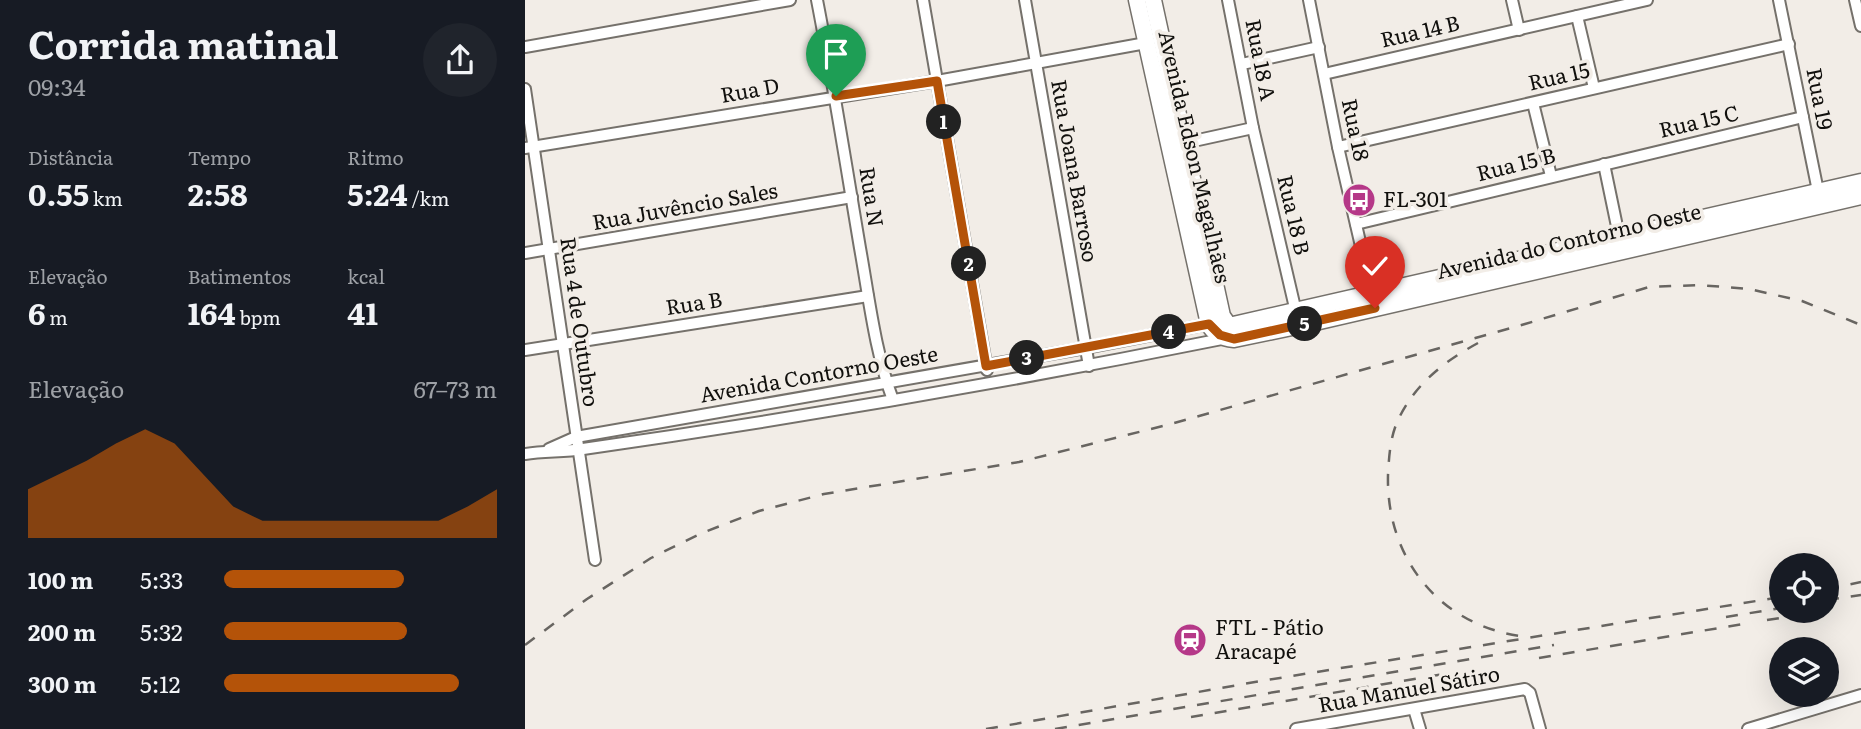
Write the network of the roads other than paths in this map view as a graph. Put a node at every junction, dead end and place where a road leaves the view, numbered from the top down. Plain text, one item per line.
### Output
1 (790, 0) edge
2 (817, 0) edge
3 (923, 0) edge
4 (1025, 0) edge
5 (1137, 0) edge
6 (1153, 0) edge
7 (1229, 0) edge
8 (1309, 0) edge
9 (1512, 0) edge
10 (1647, 0) edge
11 (1779, 0) edge
12 (1855, 0) edge
13 (1577, 16) junction
14 (1861, 26) edge
15 (1519, 30) junction
16 (1146, 44) junction
17 (1789, 44) junction
18 (525, 47) edge
19 (1319, 47) junction
20 (1035, 63) junction
21 (1241, 64) junction
22 (1324, 74) junction
23 (937, 81) junction
24 (1594, 88) junction
25 (525, 89) edge
26 (836, 96) junction
27 (1533, 103) junction
28 (1803, 117) junction
29 (1253, 128) junction
30 (1178, 145) junction
31 (1338, 147) junction
32 (529, 148) edge
33 (1604, 164) junction
34 (1551, 176) junction
35 (1861, 182) edge
36 (1861, 196) edge
37 (852, 197) junction
38 (1820, 198) junction
39 (1356, 224) junction
40 (1670, 232) junction
41 (1619, 236) junction
42 (549, 250) junction
43 (525, 253) edge
44 (1516, 268) junction
45 (869, 296) junction
46 (1373, 301) junction
47 (1296, 312) junction
48 (1216, 320) junction
49 (1147, 336) junction
50 (1227, 338) junction
51 (1123, 341) junction
52 (563, 345) junction
53 (1085, 348) junction
54 (525, 350) edge
55 (1150, 354) junction
56 (1126, 359) junction
57 (986, 366) junction
58 (1089, 366) junction
59 (886, 383) junction
60 (989, 383) junction
61 (893, 400) junction
62 (720, 412) junction
63 (722, 428) junction
64 (576, 437) junction
65 (579, 450) junction
66 (545, 451) junction
67 (525, 454) edge
68 (596, 560) dead end
69 (1861, 695) edge
70 (1414, 709) junction
71 (1779, 725) edge
72 (1312, 728) edge
73 (1296, 729) edge
74 (1420, 729) edge
75 (1540, 729) edge
76 (1748, 729) edge

1 - 18 street
2 - 26 street, Rua N
3 - 23 street
4 - 20 street, Rua Joana Barroso
5 - 16 street, Avenida Edson Magalhães
6 - 30 street, Avenida Edson Magalhães
7 - 21 street, Rua 18 A
8 - 19 street, Rua 18
9 - 15 street
10 - 13 street, Rua 14 B
11 - 17 street, Rua 19
12 - 14 street
13 - 15 street, Rua 14 B
13 - 24 street
15 - 22 street, Rua 14 B
16 - 20 street, Rua D
16 - 30 street, Avenida Edson Magalhães
17 - 24 street, Rua 15
17 - 28 street, Rua 19
19 - 21 street
19 - 22 street, Rua 18
20 - 23 street, Rua D
20 - 53 street, Rua Joana Barroso
21 - 29 street, Rua 18 A
22 - 31 street, Rua 18
23 - 26 street, Rua D
23 - 57 street
24 - 27 street, Rua 15
25 - 32 street, Rua 4 de Outubro
26 - 32 street, Rua D
26 - 37 street, Rua N
27 - 31 street, Rua 15
27 - 34 street
28 - 33 street, Rua 15 C
28 - 38 street, Rua 19
29 - 30 street
29 - 47 street, Rua 18 B
30 - 48 street, Avenida Edson Magalhães
31 - 39 street, Rua 18
32 - 42 street, Rua 4 de Outubro
33 - 34 street, Rua 15 B
33 - 41 street
34 - 39 street, Rua 15 B
35 - 38 street, Avenida do Contorno Oeste
36 - 38 street, Avenida do Contorno Oeste
37 - 42 street, Rua Juvêncio Sales
37 - 45 street, Rua N
38 - 40 street, Avenida do Contorno Oeste
39 - 46 street, Rua 18
40 - 41 street, Avenida do Contorno Oeste
40 - 44 street, Avenida do Contorno Oeste
41 - 44 street, Avenida do Contorno Oeste
42 - 43 street, Rua Juvêncio Sales
42 - 52 street, Rua 4 de Outubro
44 - 46 street, Avenida do Contorno Oeste
45 - 52 street, Rua B
45 - 59 street, Rua N
46 - 47 street, Avenida do Contorno Oeste
46 - 50 street, Avenida do Contorno Oeste
47 - 48 street, Avenida do Contorno Oeste
48 - 49 street, Avenida Contorno Oeste
48 - 50 street
49 - 51 street, Avenida Contorno Oeste
49 - 55 street
50 - 55 street, Avenida Contorno Oeste
51 - 53 street, Avenida Contorno Oeste
51 - 56 street
52 - 54 street, Rua B
52 - 64 street, Rua 4 de Outubro
53 - 57 street, Avenida Contorno Oeste
53 - 58 street
55 - 56 street, Avenida Contorno Oeste
56 - 58 street, Avenida Contorno Oeste
57 - 59 street, Avenida Contorno Oeste
57 - 60 street
58 - 60 street, Avenida Contorno Oeste
59 - 61 street, Rua N
59 - 62 street, Avenida Contorno Oeste
60 - 61 street, Avenida Contorno Oeste
61 - 63 street, Avenida Contorno Oeste
62 - 63 street
62 - 64 street, Avenida Contorno Oeste
63 - 65 street, Avenida Contorno Oeste
64 - 65 street, Rua 4 de Outubro
64 - 66 street, Avenida Contorno Oeste
65 - 66 street, Avenida Contorno Oeste
65 - 68 street, Rua 4 de Outubro
66 - 67 street, Avenida Contorno Oeste
69 - 71 street
70 - 72 street, Rua Manuel Sátiro
70 - 74 street
70 - 75 street, Rua Manuel Sátiro
71 - 76 street
72 - 73 street, Rua Manuel Sátiro

